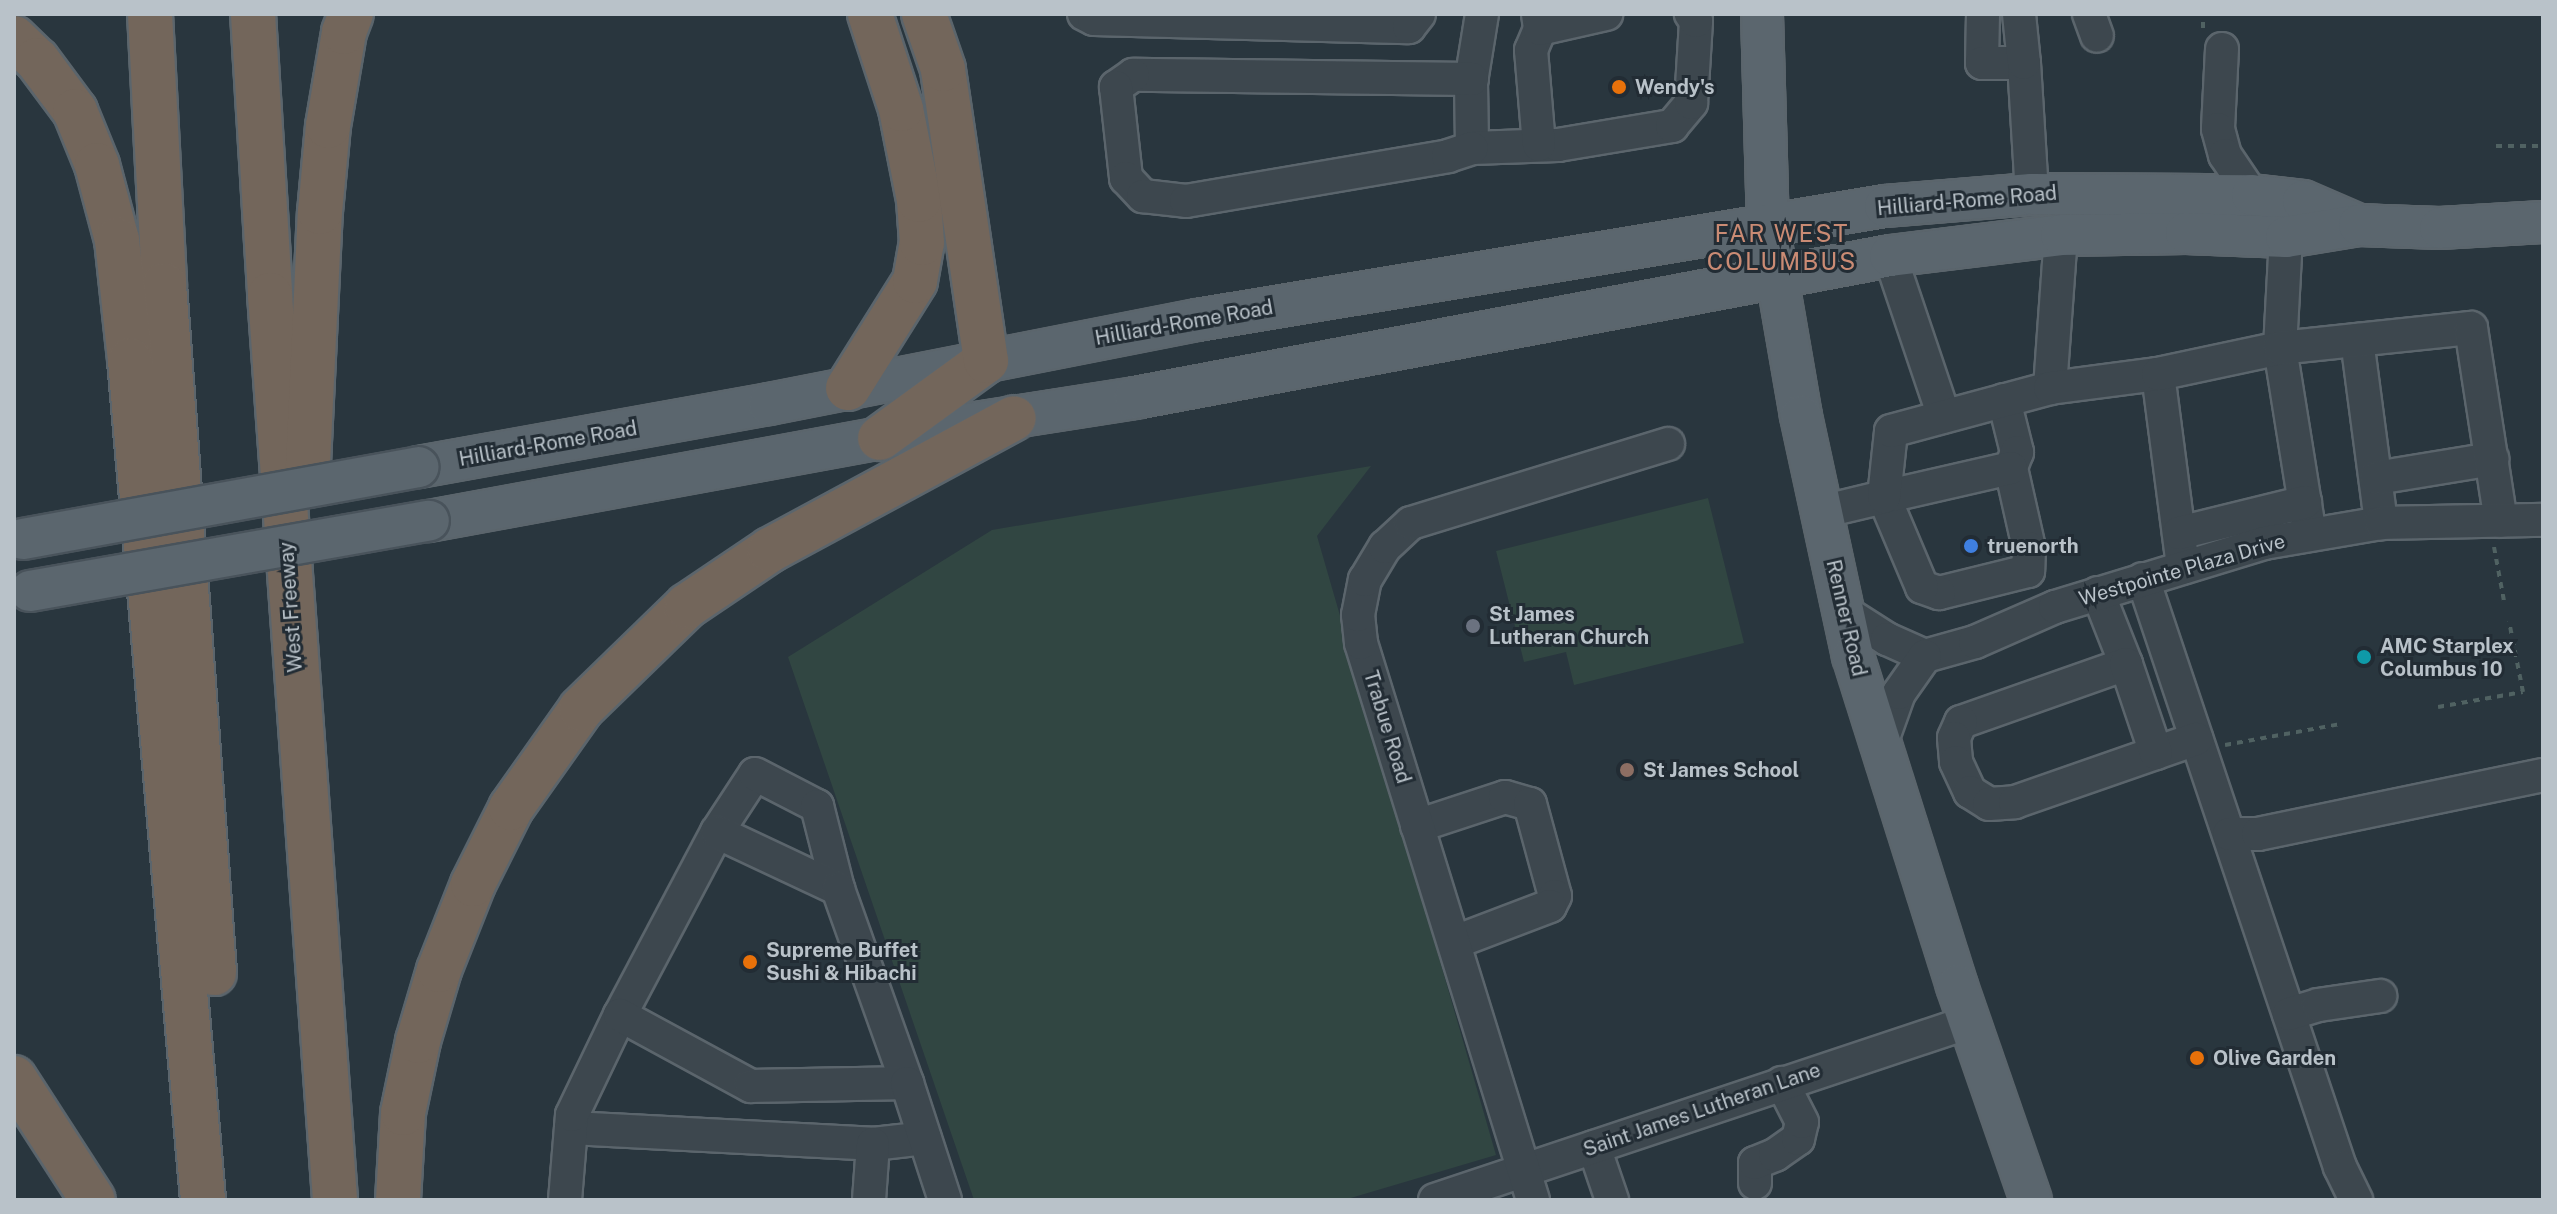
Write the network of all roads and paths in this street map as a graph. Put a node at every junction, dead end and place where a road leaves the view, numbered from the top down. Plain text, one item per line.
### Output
1 (150, 14) edge
2 (253, 14) edge
3 (351, 14) edge
4 (870, 14) edge
5 (924, 14) edge
6 (1084, 14) edge
7 (1419, 14) edge
8 (1482, 14) edge
9 (1606, 14) edge
10 (1691, 14) edge
11 (1762, 14) edge
12 (1983, 14) edge
13 (2019, 14) edge
14 (2203, 14) edge
15 (1539, 21) edge
16 (14, 38) edge
17 (2213, 40) joint
18 (2024, 63) junction
19 (1472, 79) junction
20 (1539, 145) junction
21 (2496, 146) dead end
22 (2543, 146) edge
23 (1472, 148) junction
24 (2032, 194) junction
25 (2252, 195) junction
26 (2543, 222) edge
27 (1768, 225) junction
28 (2359, 225) junction
29 (2061, 235) junction
30 (2286, 237) junction
31 (1890, 256) junction
32 (1776, 277) junction
33 (2357, 340) junction
34 (2280, 348) junction
35 (986, 361) junction
36 (2158, 374) junction
37 (848, 388) junction
38 (2050, 388) junction
39 (2004, 400) junction
40 (1944, 416) junction
41 (1014, 418) junction
42 (880, 438) junction
43 (1668, 444) dead end
44 (2492, 459) junction
45 (2011, 468) junction
46 (2376, 478) junction
47 (1884, 497) junction
48 (2305, 502) junction
49 (1821, 512) junction
50 (2543, 520) edge
51 (2495, 521) junction
52 (2381, 523) junction
53 (2179, 533) junction
54 (2310, 535) junction
55 (18, 540) edge
56 (2183, 567) junction
57 (2143, 579) junction
58 (22, 593) edge
59 (2098, 593) junction
60 (2504, 601) dead end
61 (1843, 611) junction
62 (2509, 621) dead end
63 (1925, 656) junction
64 (2126, 664) junction
65 (2438, 707) dead end
66 (2341, 724) dead end
67 (301, 743) junction
68 (2198, 743) junction
69 (1880, 746) junction
70 (2156, 753) junction
71 (2543, 775) edge
72 (1417, 826) junction
73 (717, 832) junction
74 (2229, 834) junction
75 (838, 889) junction
76 (1455, 942) junction
77 (2380, 996) dead end
78 (2289, 1014) junction
79 (620, 1015) junction
80 (1969, 1022) junction
81 (14, 1078) edge
82 (907, 1083) junction
83 (1782, 1083) junction
84 (571, 1128) junction
85 (925, 1138) junction
86 (873, 1144) junction
87 (1594, 1147) junction
88 (1755, 1183) dead end
89 (1528, 1185) edge
90 (93, 1200) edge
91 (203, 1200) edge
92 (230, 1200) edge
93 (335, 1200) edge
94 (398, 1200) edge
95 (565, 1200) edge
96 (869, 1200) edge
97 (945, 1200) edge
98 (1435, 1200) edge
99 (1612, 1200) edge
100 (2031, 1200) edge
101 (2356, 1200) edge

1 - 92 highway
2 - 67 highway, West Freeway
3 - 67 highway
4 - 37 highway
5 - 35 highway
6 - 7 street
8 - 19 street
9 - 15 street
10 - 20 street
11 - 27 main road, Renner Road
12 - 18 street
13 - 18 street
14 - 17 path
15 - 20 street
16 - 91 highway
17 - 25 street
18 - 24 street
19 - 23 street
19 - 23 street
20 - 23 street
21 - 22 path
24 - 25 main road, Hilliard-Rome Road
24 - 27 main road, Hilliard-Rome Road
25 - 28 main road, Hilliard-Rome Road
26 - 28 main road, Hilliard-Rome Road
27 - 32 main road, Renner Road
27 - 35 main road, Hilliard-Rome Road
28 - 30 main road, Hilliard-Rome Road
29 - 30 main road, Hilliard-Rome Road
29 - 31 main road, Hilliard-Rome Road
29 - 38 street
30 - 34 street
31 - 32 main road, Hilliard-Rome Road
31 - 40 street
32 - 41 main road, Hilliard-Rome Road
32 - 49 main road, Renner Road
33 - 34 street
33 - 44 street
33 - 46 street
34 - 36 street
34 - 48 street
35 - 37 main road, Hilliard-Rome Road
35 - 42 highway
36 - 38 street
36 - 53 street
37 - 55 main road, Hilliard-Rome Road, bridge
38 - 39 street
39 - 40 street
39 - 45 street
40 - 47 street
41 - 42 main road, Hilliard-Rome Road
41 - 94 highway
42 - 58 main road, Hilliard-Rome Road, bridge
43 - 72 street, Trabue Road
44 - 46 street
44 - 51 street
45 - 47 street
45 - 47 street
46 - 52 street
47 - 49 street
48 - 53 street
48 - 54 street
49 - 61 main road, Renner Road
50 - 51 street, Westpointe Plaza Drive
51 - 52 street, Westpointe Plaza Drive
51 - 60 path
52 - 54 street, Westpointe Plaza Drive
53 - 56 street
54 - 56 street, Westpointe Plaza Drive
56 - 57 street, Westpointe Plaza Drive
57 - 59 street, Westpointe Plaza Drive
57 - 68 street
59 - 63 street, Westpointe Plaza Drive
59 - 64 street
61 - 63 street
61 - 69 main road, Renner Road
62 - 65 path
63 - 69 street
64 - 70 street
64 - 70 street
66 - 68 path
67 - 93 highway, West Freeway
68 - 70 street
68 - 74 street
69 - 80 main road, Renner Road
71 - 74 street
72 - 76 street, Trabue Road
72 - 76 street
73 - 75 street
73 - 75 street
73 - 79 street
74 - 78 street
75 - 82 street
76 - 89 street, Trabue Road
77 - 78 street
78 - 101 street
79 - 82 street
79 - 84 street
80 - 83 street, Saint James Lutheran Lane
80 - 100 main road, Renner Road
81 - 90 highway
82 - 85 street
83 - 87 street, Saint James Lutheran Lane
83 - 88 street
84 - 86 street
84 - 95 street
85 - 86 street
85 - 97 street
86 - 96 street
87 - 89 street, Saint James Lutheran Lane
87 - 99 street
89 - 98 street, Saint James Lutheran Lane

